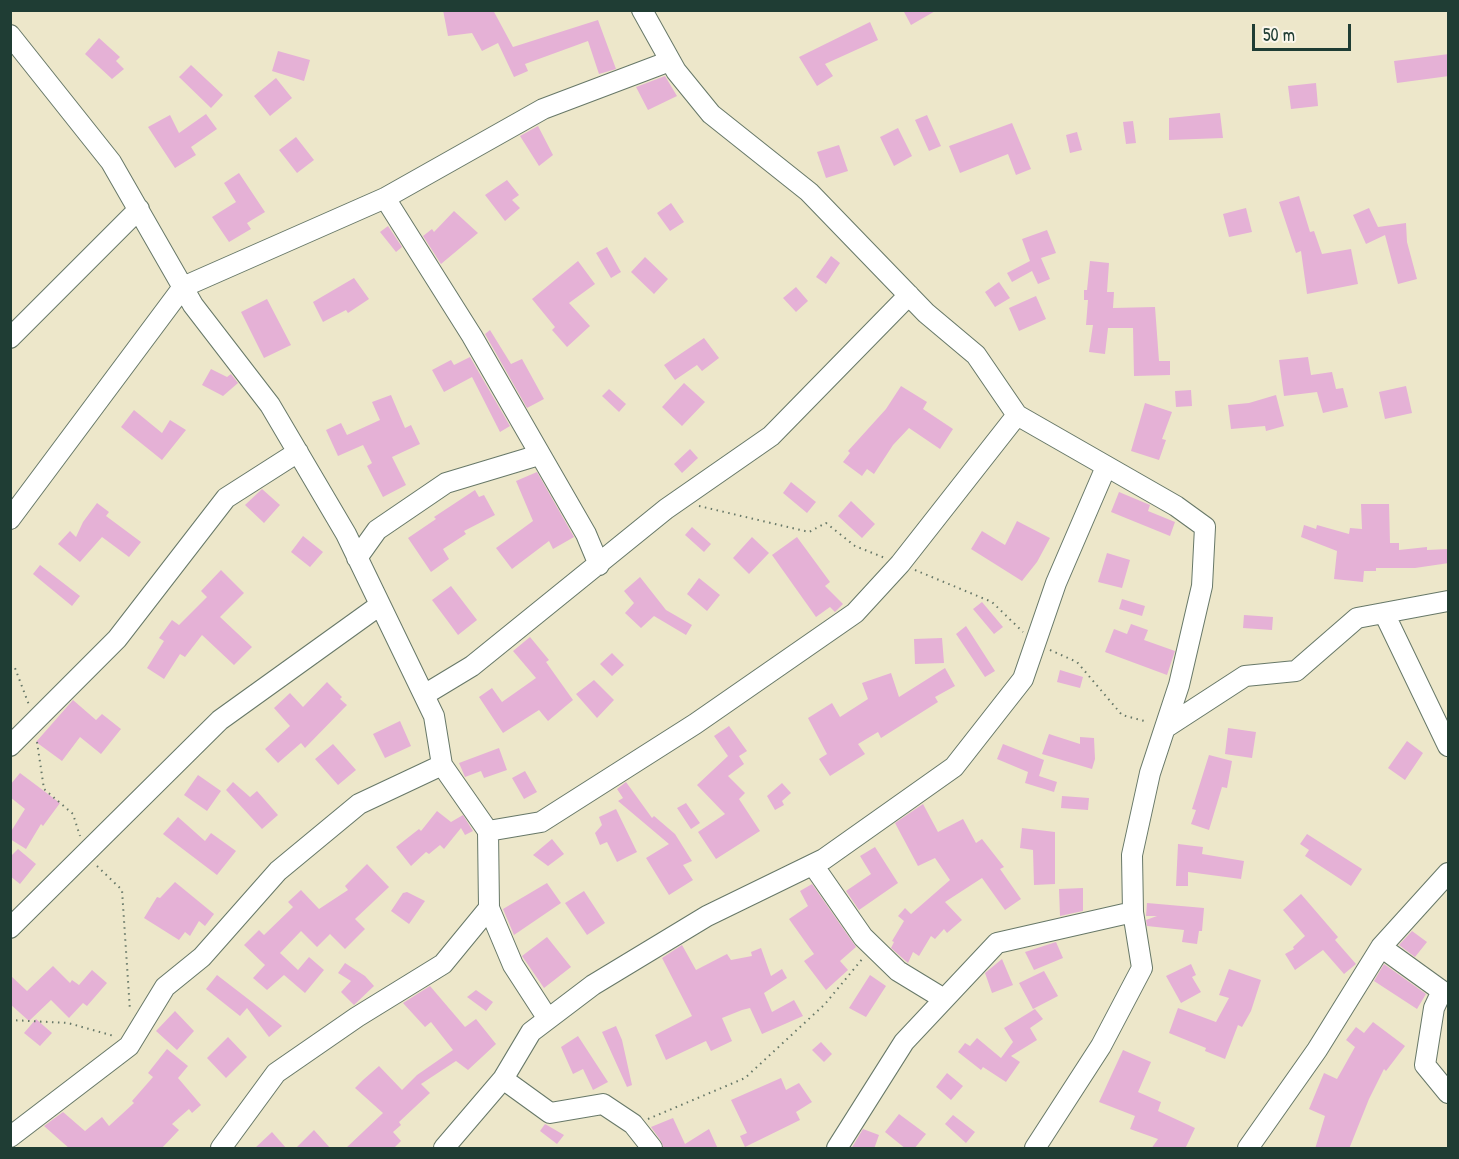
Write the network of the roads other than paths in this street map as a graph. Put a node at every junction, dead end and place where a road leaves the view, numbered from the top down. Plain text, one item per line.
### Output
1 (642, 10) edge
2 (10, 35) edge
3 (670, 61) junction
4 (386, 198) junction
5 (139, 209) junction
6 (183, 287) junction
7 (909, 295) junction
8 (10, 338) edge
9 (1017, 415) junction
10 (298, 452) junction
11 (539, 455) junction
12 (1106, 467) junction
13 (10, 519) edge
14 (357, 558) junction
15 (599, 565) junction
16 (1449, 602) edge
17 (380, 605) junction
18 (1384, 613) junction
19 (424, 695) junction
20 (1165, 728) junction
21 (10, 746) edge
22 (1449, 746) edge
23 (442, 765) junction
24 (488, 831) junction
25 (813, 865) junction
26 (1449, 873) edge
27 (489, 908) junction
28 (1134, 912) junction
29 (10, 928) edge
30 (1381, 948) junction
31 (944, 999) junction
32 (548, 1019) junction
33 (503, 1079) junction
34 (1449, 1093) edge
35 (10, 1137) edge
36 (221, 1149) edge
37 (444, 1149) edge
38 (652, 1149) edge
39 (837, 1149) edge
40 (1035, 1149) edge
41 (1248, 1149) edge

1 - 3 street
2 - 5 street
3 - 4 street
3 - 7 street
4 - 6 street
4 - 11 street
5 - 6 street
5 - 8 street
6 - 10 street
6 - 13 street
7 - 9 street
7 - 15 street
9 - 12 street
9 - 24 street
10 - 14 street
10 - 21 street
11 - 14 street
11 - 15 street
12 - 20 street
12 - 25 street
14 - 17 street
15 - 19 street
16 - 18 street
17 - 19 street
17 - 29 street
18 - 20 street
18 - 22 street
19 - 23 street
20 - 28 street
23 - 24 street
23 - 35 street
24 - 27 street
25 - 31 street
25 - 32 street
26 - 30 street
27 - 32 street
27 - 36 street
28 - 31 street
28 - 40 street
30 - 34 street
30 - 41 street
31 - 39 street
32 - 33 street
33 - 37 street
33 - 38 street

